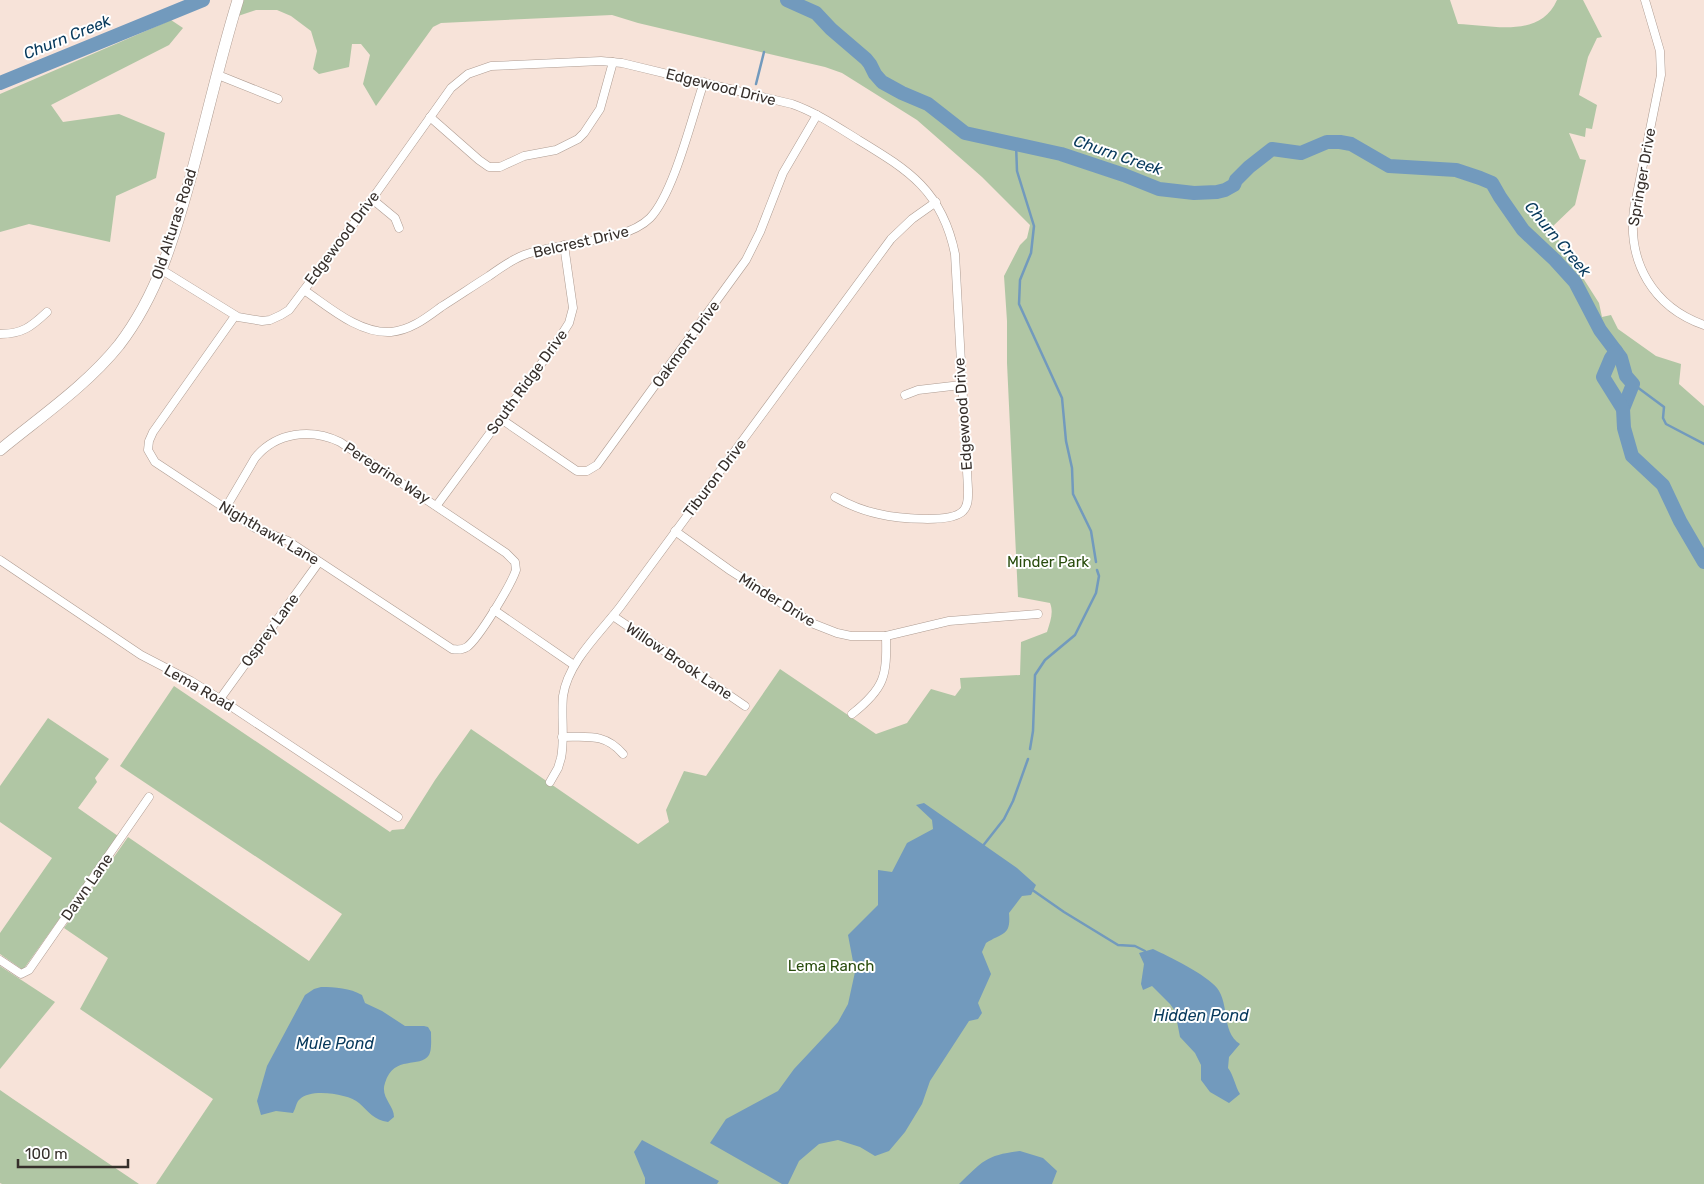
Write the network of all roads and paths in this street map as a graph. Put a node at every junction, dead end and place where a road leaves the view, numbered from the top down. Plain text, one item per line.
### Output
1 (238, 0) edge
2 (1645, 0) edge
3 (614, 62) junction
4 (218, 75) junction
5 (704, 82) junction
6 (278, 99) dead end
7 (817, 116) junction
8 (430, 118) junction
9 (372, 199) junction
10 (936, 202) junction
11 (399, 228) dead end
12 (564, 245) junction
13 (162, 270) junction
14 (304, 290) junction
15 (47, 312) dead end
16 (235, 316) junction
17 (1704, 325) edge
18 (0, 334) edge
19 (961, 385) junction
20 (905, 395) dead end
21 (501, 419) junction
22 (0, 450) edge
23 (835, 497) dead end
24 (437, 505) junction
25 (224, 509) junction
26 (675, 531) junction
27 (0, 560) edge
28 (319, 562) junction
29 (494, 610) junction
30 (1038, 614) dead end
31 (613, 616) junction
32 (886, 636) junction
33 (574, 665) junction
34 (220, 699) junction
35 (745, 706) dead end
36 (852, 714) dead end
37 (562, 737) junction
38 (623, 754) dead end
39 (550, 782) dead end
40 (150, 797) dead end
41 (398, 817) dead end
42 (0, 960) edge

1 - 4 main road, Old Alturas Road
2 - 17 street, Springer Drive
3 - 5 street, Edgewood Drive
3 - 8 street, Edgewood Drive
3 - 8 street
4 - 6 street
4 - 13 main road, Old Alturas Road
5 - 7 street, Edgewood Drive
5 - 12 street, Belcrest Drive
7 - 10 street, Edgewood Drive
7 - 21 street, Oakmont Drive
8 - 9 street, Edgewood Drive
9 - 11 street
9 - 14 street, Edgewood Drive
10 - 19 street, Edgewood Drive
10 - 26 street, Tiburon Drive
12 - 14 street, Belcrest Drive
12 - 21 street, South Ridge Drive
13 - 16 street, Edgewood Drive
13 - 22 main road, Old Alturas Road
14 - 16 street, Edgewood Drive
15 - 18 street
16 - 25 street, Nighthawk Lane
19 - 20 street
19 - 23 street, Edgewood Drive
21 - 24 street, South Ridge Drive
24 - 25 street, Peregrine Way
24 - 29 street, Peregrine Way
25 - 28 street, Nighthawk Lane
26 - 31 street, Tiburon Drive
26 - 32 street, Minder Drive
27 - 34 street, Lema Road
28 - 29 street, Nighthawk Lane
28 - 34 street, Osprey Lane
29 - 33 street
30 - 32 street, Minder Drive
31 - 33 street, Tiburon Drive
31 - 35 street, Willow Brook Lane
32 - 36 street
33 - 37 street, Tiburon Drive
34 - 41 street, Lema Road
37 - 38 street
37 - 39 street, Tiburon Drive
40 - 42 street, Dawn Lane

